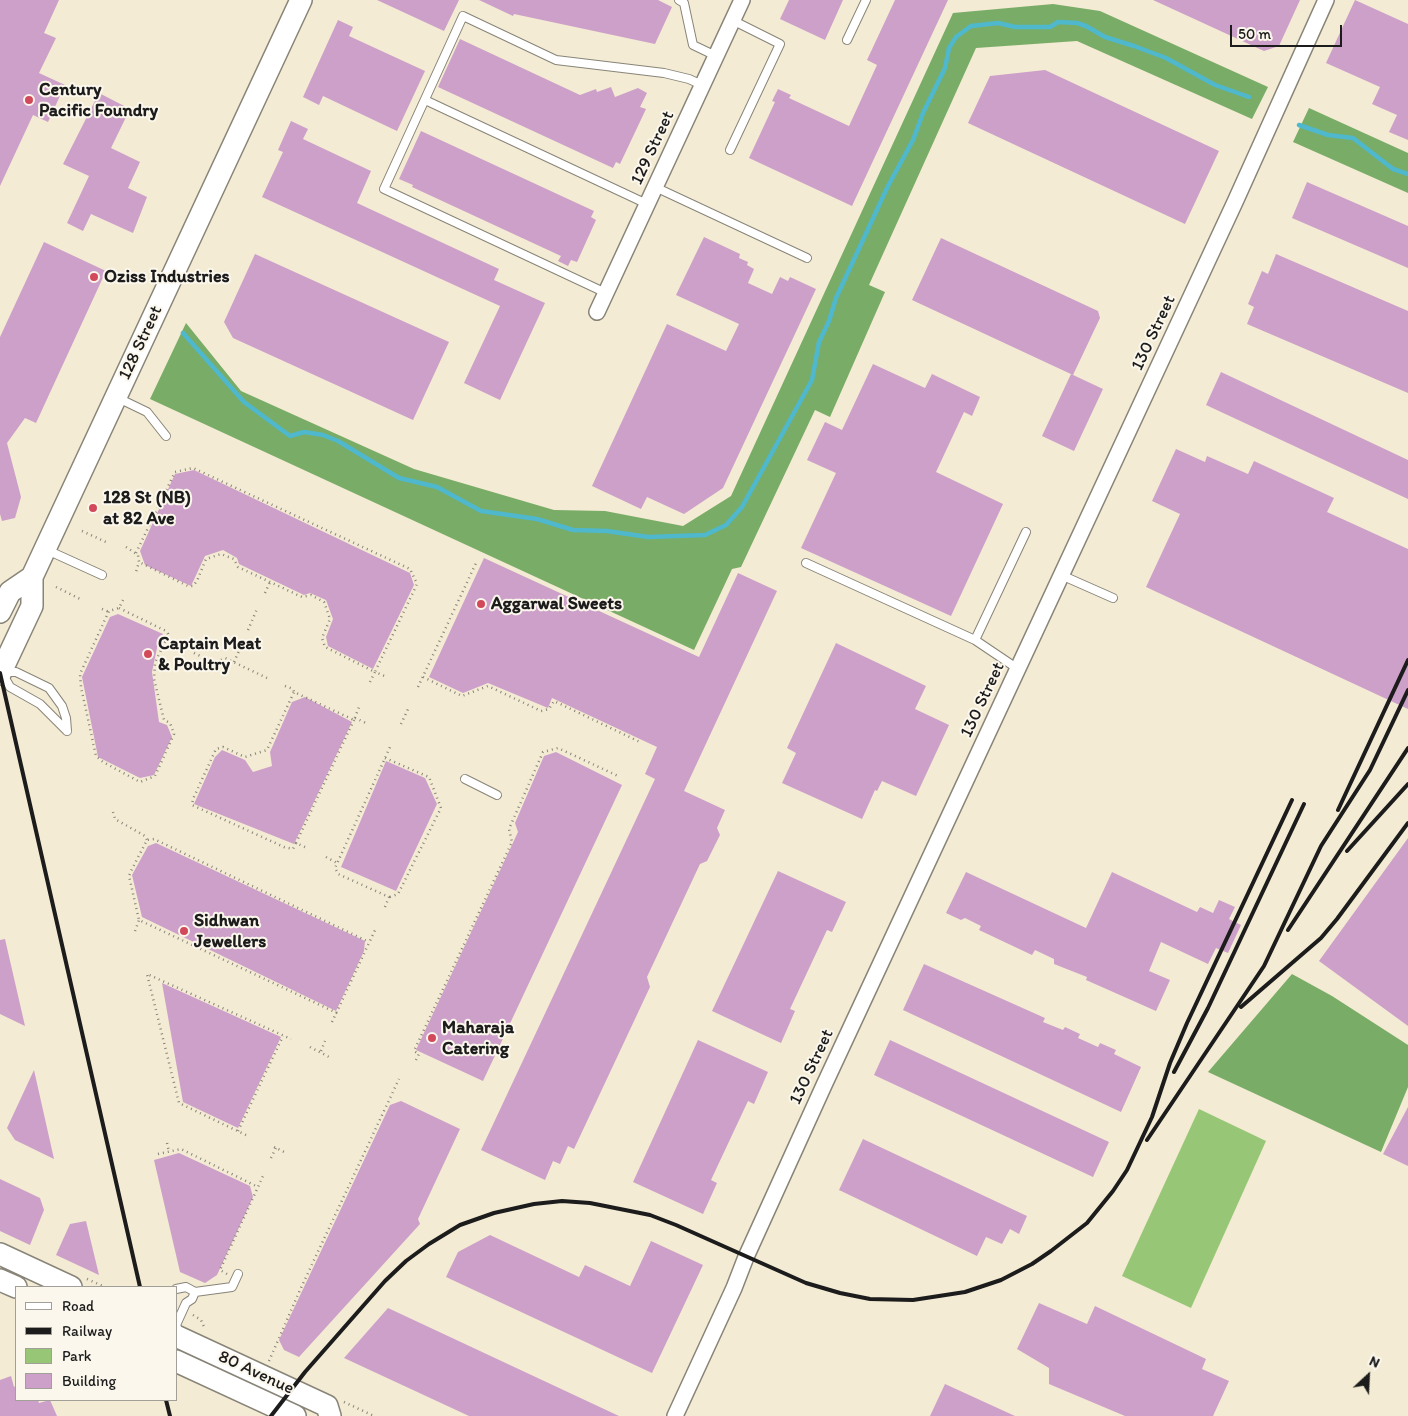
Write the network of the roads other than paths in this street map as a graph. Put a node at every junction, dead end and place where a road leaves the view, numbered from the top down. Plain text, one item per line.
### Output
1 (301, 0) edge
2 (679, 0) edge
3 (742, 0) edge
4 (866, 0) edge
5 (1326, 0) edge
6 (732, 20) junction
7 (847, 40) dead end
8 (716, 56) junction
9 (702, 85) junction
10 (425, 100) junction
11 (730, 150) dead end
12 (655, 187) junction
13 (647, 204) junction
14 (807, 258) dead end
15 (606, 293) junction
16 (597, 312) dead end
17 (116, 397) junction
18 (166, 436) dead end
19 (1026, 532) dead end
20 (45, 549) junction
21 (806, 563) dead end
22 (102, 575) dead end
23 (1062, 575) junction
24 (32, 577) junction
25 (1113, 598) dead end
26 (0, 612) edge
27 (974, 640) junction
28 (1018, 669) junction
29 (1, 673) edge
30 (465, 779) dead end
31 (497, 795) dead end
32 (0, 1254) edge
33 (0, 1268) edge
34 (42, 1274) junction
35 (238, 1274) dead end
36 (0, 1280) edge
37 (69, 1286) edge
38 (15, 1288) edge
39 (178, 1289) edge
40 (195, 1292) junction
41 (178, 1321) edge
42 (179, 1337) edge
43 (178, 1362) edge
44 (295, 1416) edge
45 (330, 1416) edge
46 (675, 1416) edge

1 - 17 main road, 128 Street
2 - 8 lane
3 - 6 street, 129 Street
4 - 7 lane
5 - 23 street, 130 Street
6 - 8 street, 129 Street
6 - 11 lane
8 - 9 street, 129 Street
9 - 10 lane
9 - 12 street, 129 Street
10 - 13 lane
10 - 15 lane
12 - 13 street, 129 Street
12 - 14 lane
13 - 15 street, 129 Street
15 - 16 street, 129 Street
17 - 18 lane
17 - 20 main road, 128 Street
19 - 27 lane
20 - 22 lane
20 - 24 main road, 128 Street
21 - 27 lane
23 - 25 lane
23 - 28 street, 130 Street
24 - 26 main road
24 - 29 main road, 128 Street
27 - 28 lane
28 - 46 street, 130 Street
29 - 29 lane
30 - 31 lane
32 - 34 main road
33 - 34 main road
34 - 37 main road
35 - 40 lane
36 - 38 main road
39 - 40 lane
40 - 41 lane
42 - 45 main road, 80 Avenue
43 - 44 main road, 80 Avenue

